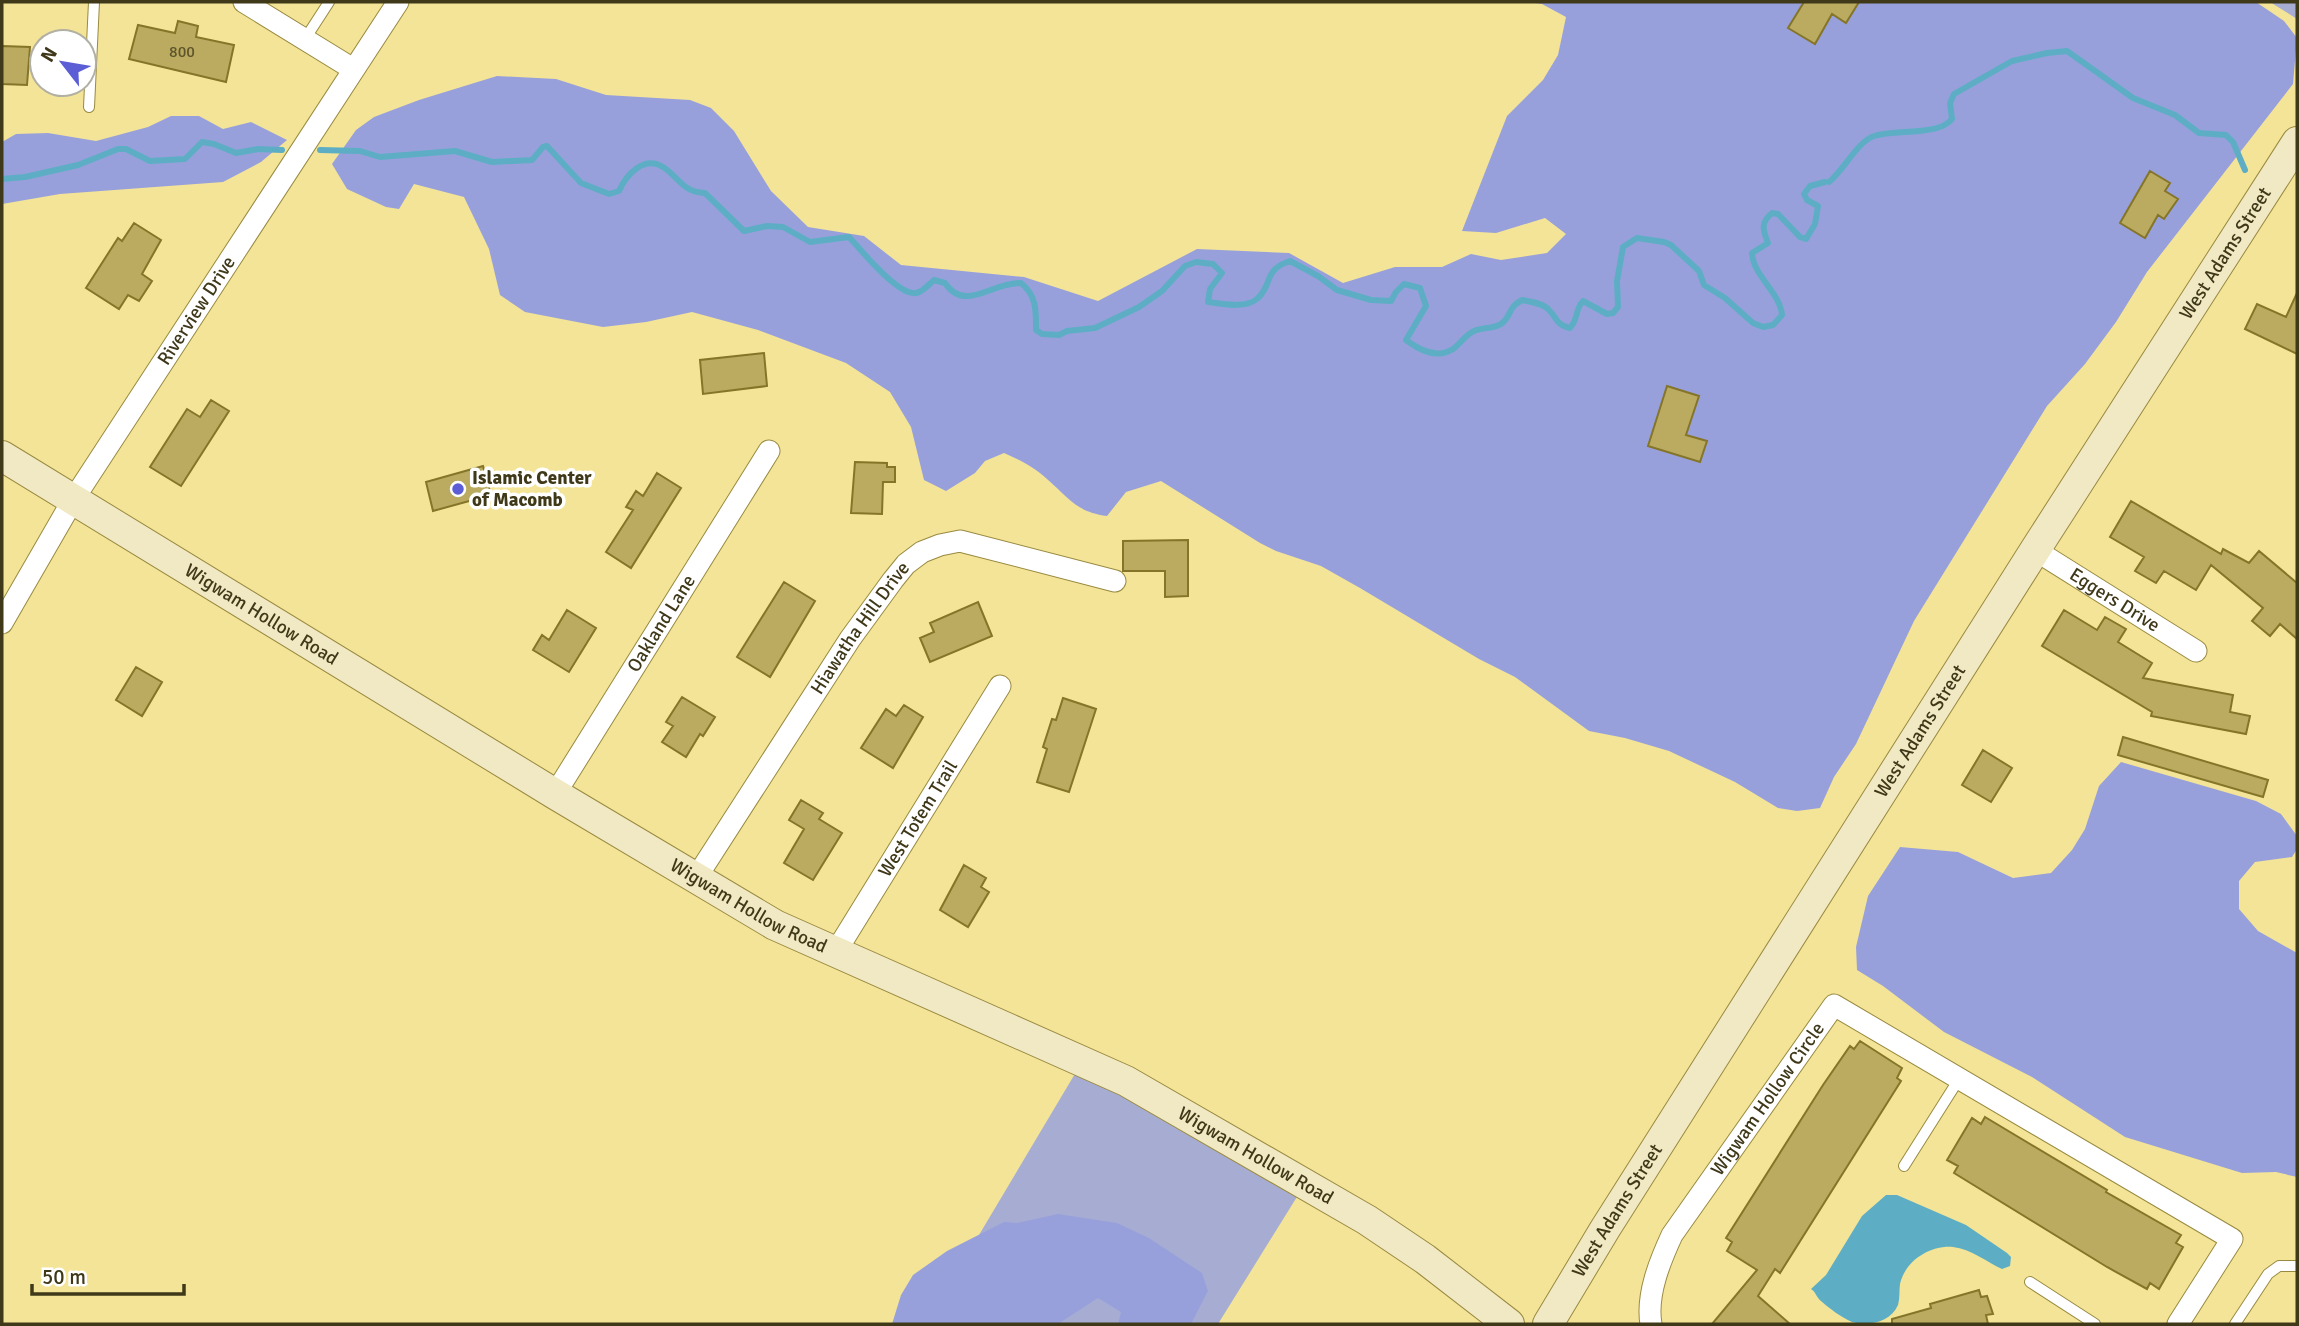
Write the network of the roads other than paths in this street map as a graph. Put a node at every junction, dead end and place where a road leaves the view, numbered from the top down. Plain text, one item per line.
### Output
1 (94, 2) edge
2 (244, 2) edge
3 (329, 2) edge
4 (398, 2) edge
5 (304, 39) junction
6 (354, 69) junction
7 (89, 107) dead end
8 (2297, 142) edge
9 (769, 451) dead end
10 (2, 456) edge
11 (72, 500) junction
12 (2035, 550) junction
13 (1115, 581) dead end
14 (2, 623) edge
15 (2196, 651) dead end
16 (1000, 686) dead end
17 (555, 794) junction
18 (696, 878) junction
19 (835, 953) junction
20 (1959, 1079) junction
21 (1903, 1167) dead end
22 (2297, 1266) edge
23 (2030, 1282) dead end
24 (1509, 1324) edge
25 (1548, 1324) edge
26 (1651, 1324) edge
27 (2095, 1324) edge
28 (2178, 1324) edge
29 (2235, 1324) edge

1 - 7 lane
2 - 5 street
3 - 5 lane
4 - 6 street, Riverview Drive
5 - 6 street
6 - 11 street, Riverview Drive
8 - 12 street, West Adams Street
9 - 17 street, Oakland Lane
10 - 11 street, Wigwam Hollow Road
11 - 14 street, Riverview Drive
11 - 17 street, Wigwam Hollow Road
12 - 15 street, Eggers Drive
12 - 25 street, West Adams Street
13 - 18 street, Hiawatha Hill Drive
16 - 19 street, West Totem Trail
17 - 18 street, Wigwam Hollow Road
18 - 19 street, Wigwam Hollow Road
19 - 24 street, Wigwam Hollow Road
20 - 21 lane
20 - 26 street, Wigwam Hollow Circle
20 - 28 street, Wigwam Hollow Circle
22 - 29 lane
23 - 27 lane

